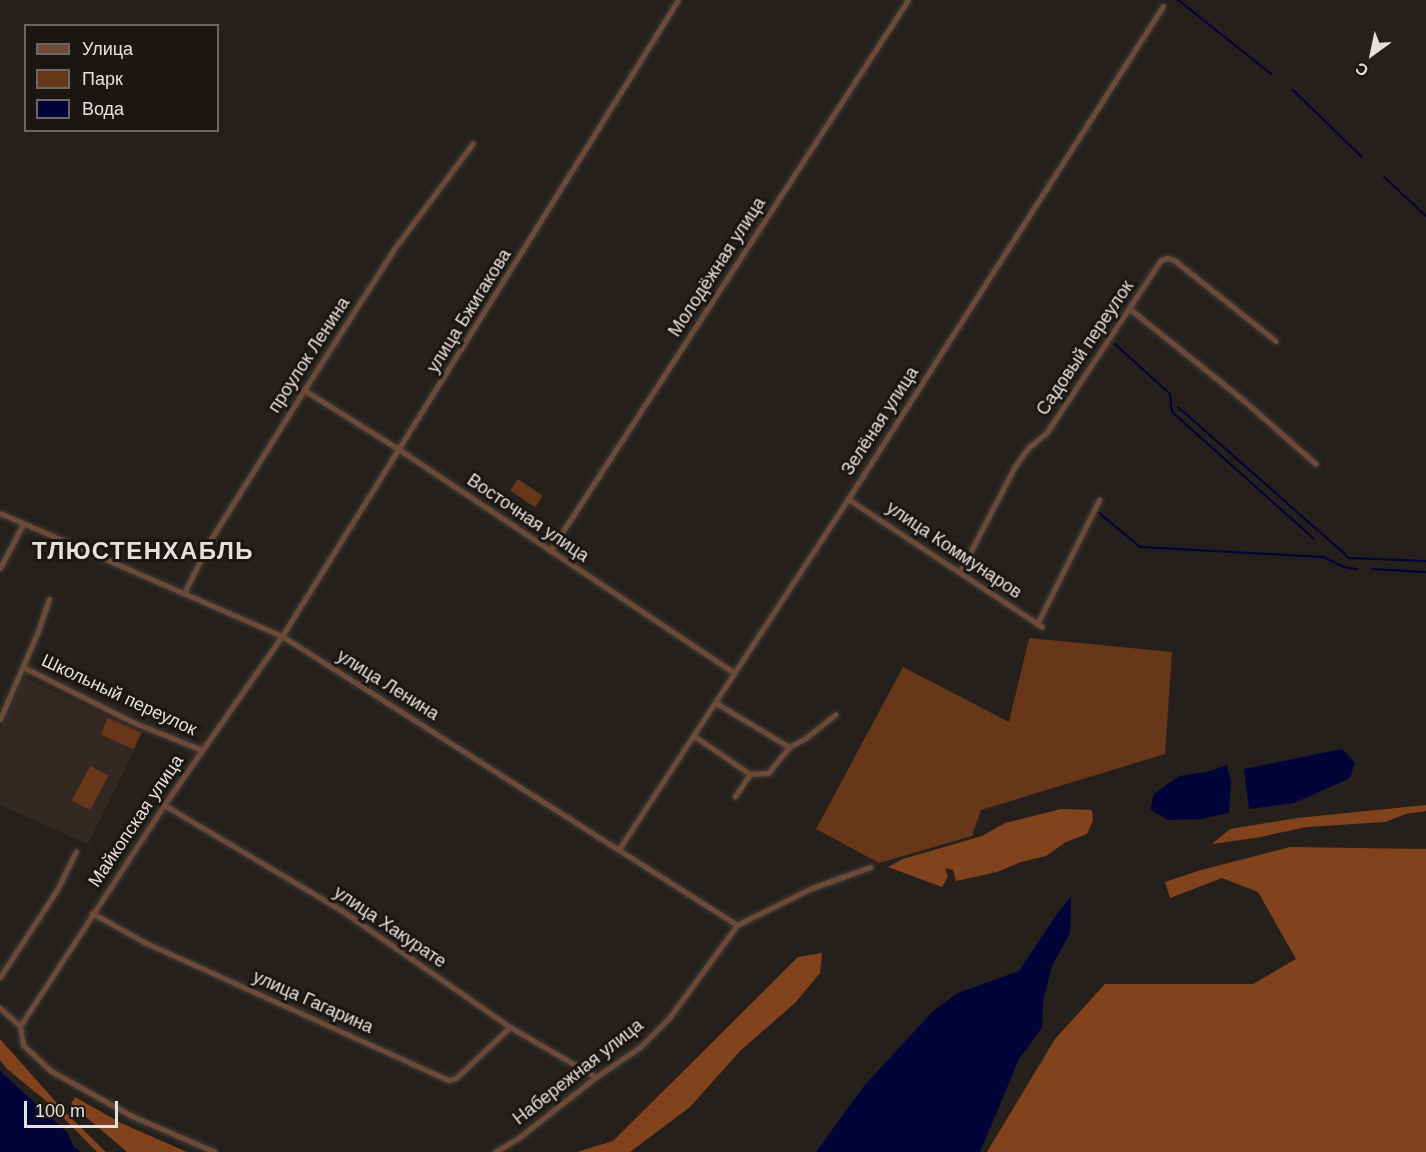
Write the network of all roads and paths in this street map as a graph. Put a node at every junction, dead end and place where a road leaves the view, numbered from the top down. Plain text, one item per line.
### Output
1 (678, 0) edge
2 (908, 0) edge
3 (1163, 6) dead end
4 (473, 143) dead end
5 (1130, 309) junction
6 (1276, 341) dead end
7 (304, 390) junction
8 (400, 450) junction
9 (1316, 464) dead end
10 (848, 499) junction
11 (1099, 500) dead end
12 (0, 513) edge
13 (23, 524) junction
14 (550, 551) junction
15 (0, 568) edge
16 (960, 572) junction
17 (184, 592) junction
18 (48, 598) dead end
19 (282, 636) junction
20 (23, 667) junction
21 (735, 673) junction
22 (716, 703) junction
23 (2, 709) edge
24 (836, 714) dead end
25 (0, 718) edge
26 (694, 736) junction
27 (789, 747) junction
28 (202, 750) junction
29 (750, 774) junction
30 (735, 796) dead end
31 (164, 805) junction
32 (619, 849) junction
33 (76, 851) dead end
34 (870, 867) dead end
35 (93, 913) junction
36 (737, 925) junction
37 (0, 976) edge
38 (0, 1008) edge
39 (20, 1026) junction
40 (510, 1027) junction
41 (596, 1077) junction
42 (215, 1152) edge
43 (495, 1152) edge

1 - 8 street, улица Бжигакова
2 - 14 street, Молодёжная улица
3 - 10 street, Зелёная улица
4 - 7 street, проулок Ленина
5 - 6 street, Садовый переулок
5 - 9 street
5 - 16 street, Садовый переулок
7 - 8 street, Восточная улица
7 - 17 street, проулок Ленина
8 - 14 street, Восточная улица
8 - 19 street, улица Бжигакова
10 - 16 street, улица Коммунаров
10 - 21 street, Зелёная улица
11 - 16 street, улица Коммунаров
12 - 13 street, улица Ленина
13 - 15 street
13 - 17 street, улица Ленина
14 - 21 street, Восточная улица
17 - 19 street, улица Ленина
18 - 20 street
19 - 28 street, Майкопская улица
19 - 32 street, улица Ленина
20 - 23 street
20 - 28 street, Школьный переулок
21 - 22 street, Зелёная улица
22 - 26 street, Зелёная улица
22 - 27 street
23 - 25 street
24 - 27 street
26 - 29 street
26 - 32 street, Зелёная улица
27 - 29 street
28 - 31 street, Майкопская улица
29 - 30 street
31 - 35 street, Майкопская улица
31 - 40 street, улица Хакурате
32 - 36 street, улица Ленина
33 - 37 street
34 - 36 street, Набережная улица
35 - 39 street, Майкопская улица
35 - 40 street, улица Гагарина
36 - 41 street, Набережная улица
38 - 39 street
39 - 42 street
40 - 41 street, улица Хакурате
41 - 43 street, Набережная улица

